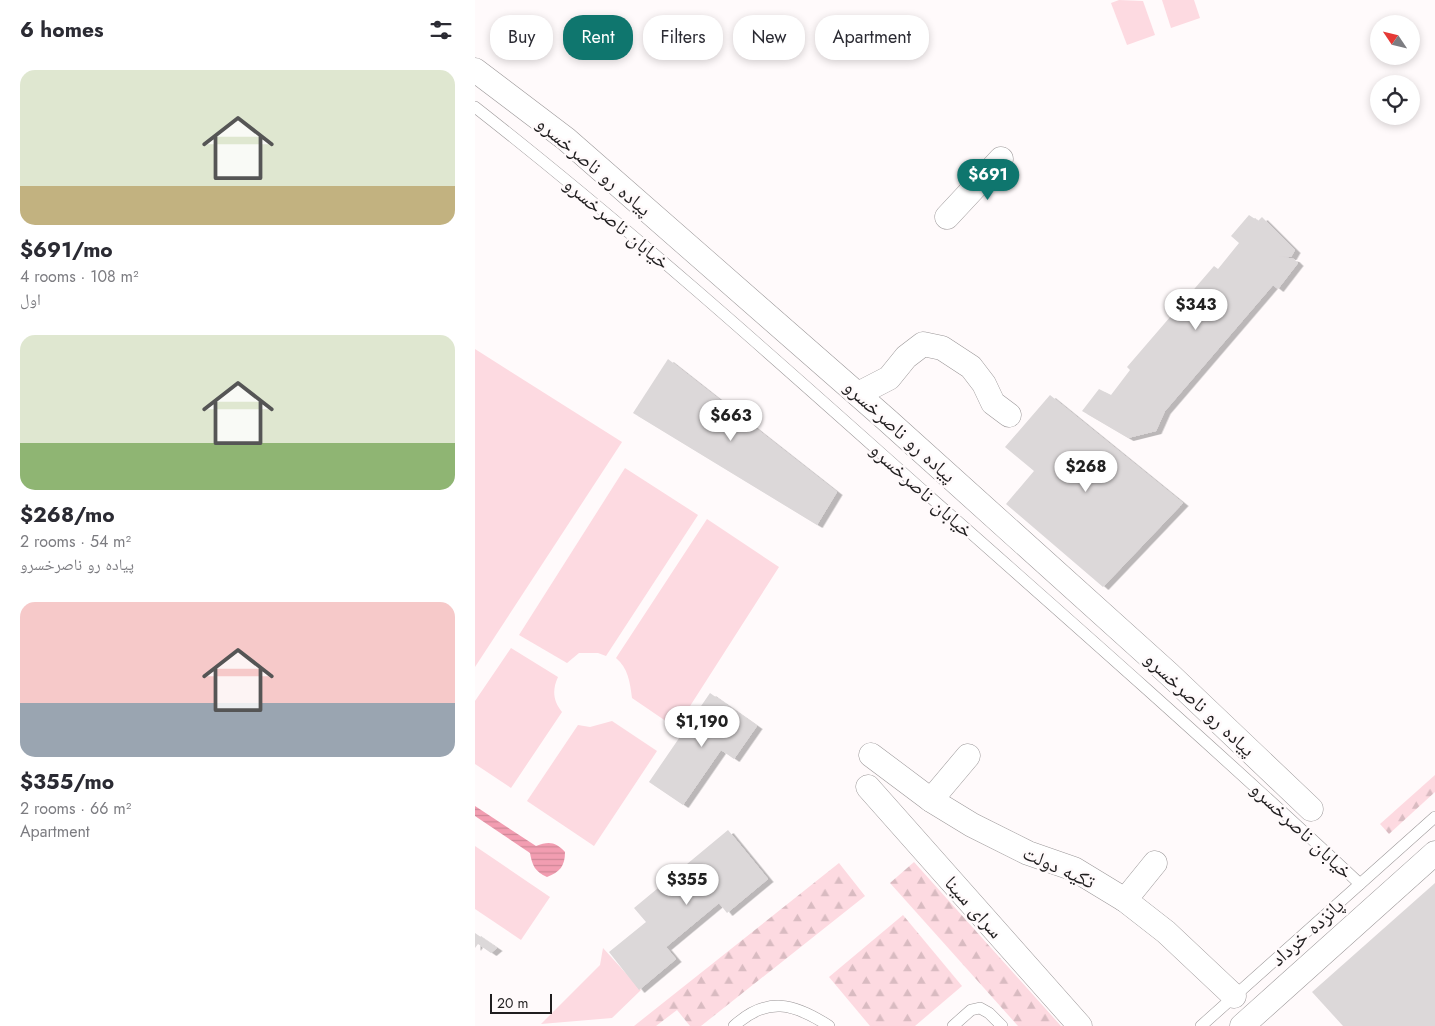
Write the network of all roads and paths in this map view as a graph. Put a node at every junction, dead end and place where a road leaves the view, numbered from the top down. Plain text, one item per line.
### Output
1 (475, 70) edge
2 (475, 107) edge
3 (1001, 159) dead end
4 (947, 217) dead end
5 (858, 394) junction
6 (1009, 414) dead end
7 (871, 755) dead end
8 (968, 756) dead end
9 (868, 787) dead end
10 (931, 800) junction
11 (1311, 809) dead end
12 (1435, 817) edge
13 (1435, 853) edge
14 (1155, 863) dead end
15 (1360, 884) junction
16 (1125, 900) junction
17 (1234, 996) junction
18 (733, 1026) edge
19 (829, 1026) edge
20 (953, 1026) edge
21 (1002, 1026) edge
22 (1080, 1026) edge
23 (1201, 1026) edge
24 (1242, 1026) edge

1 - 5 street, پیاده رو ناصرخسرو
2 - 15 lane, خیابان ناصرخسرو
3 - 4 street
5 - 6 street
5 - 11 street, پیاده رو ناصرخسرو
7 - 10 street, تکیه دولت
8 - 10 street
9 - 22 street, سرای سینا
10 - 16 street, تکیه دولت
12 - 15 lane, پانزده خرداد
13 - 24 street
14 - 16 street
15 - 17 lane, پانزده خرداد
16 - 17 street, تکیه دولت
17 - 23 lane, پانزده خرداد
18 - 19 lane
20 - 21 lane

